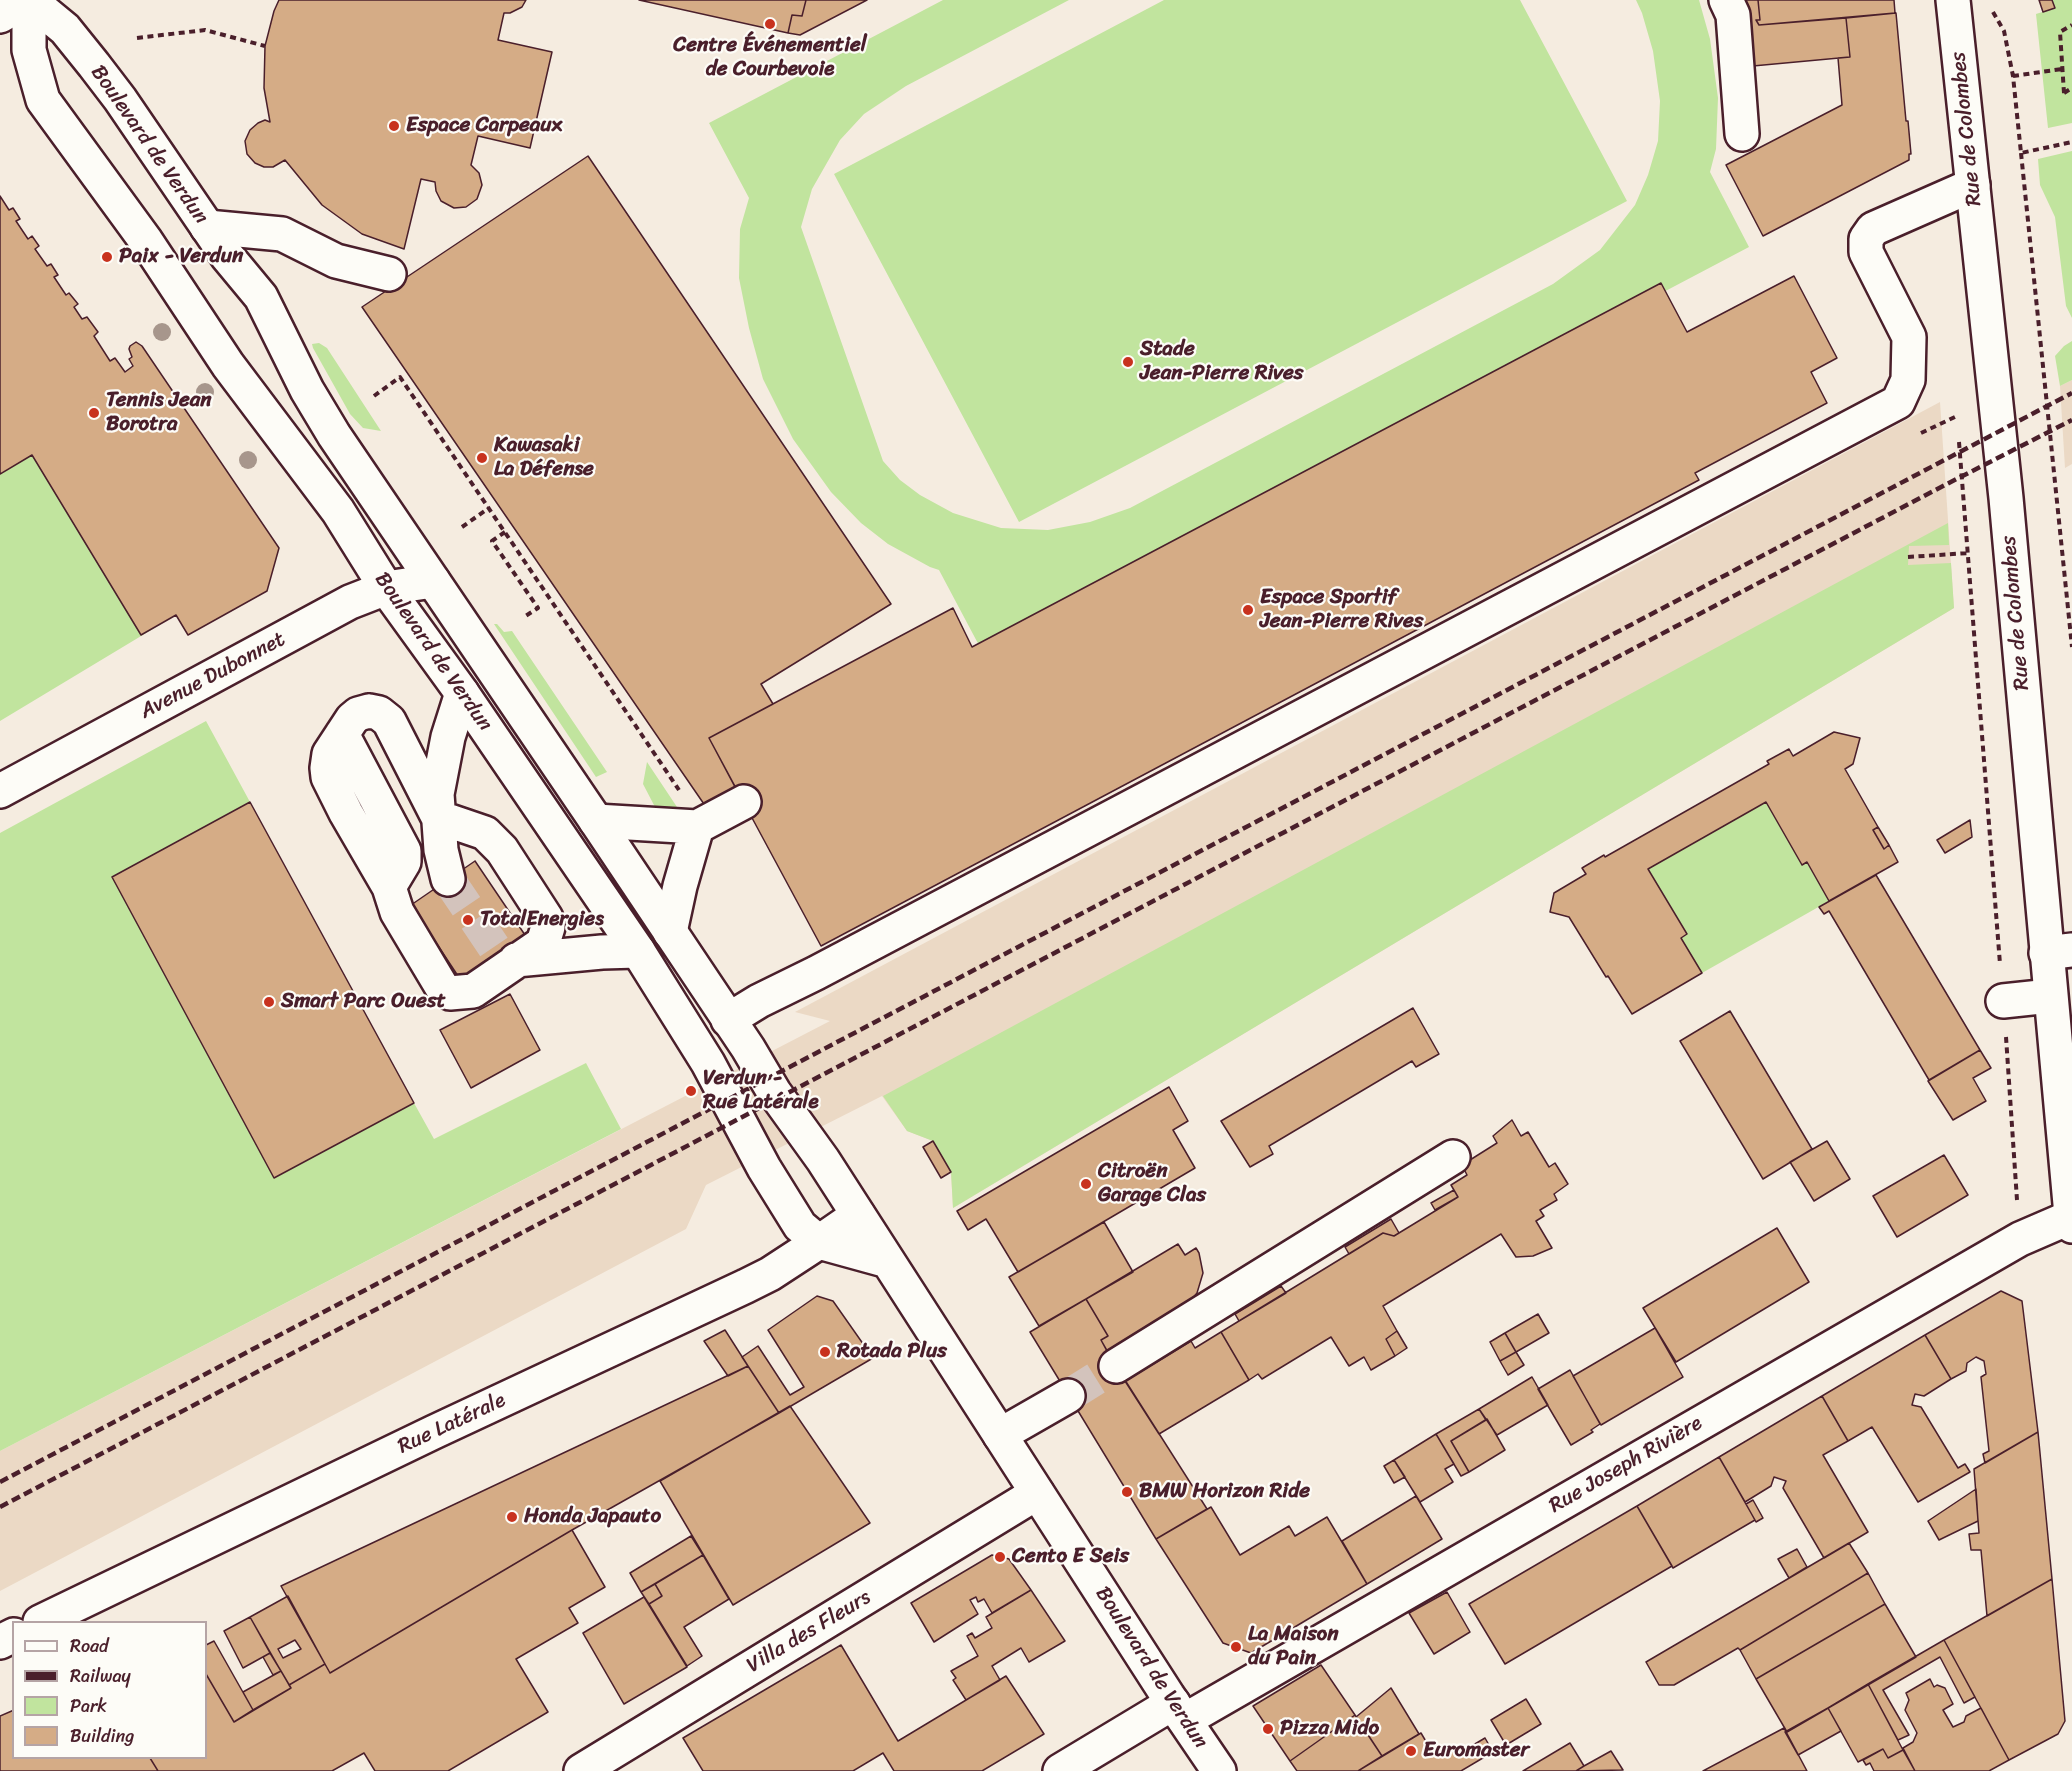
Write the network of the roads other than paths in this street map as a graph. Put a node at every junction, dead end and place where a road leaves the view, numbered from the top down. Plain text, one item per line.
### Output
1 (29, 0) edge
2 (1726, 0) edge
3 (1953, 0) edge
4 (0, 16) edge
5 (1742, 134) dead end
6 (1973, 186) junction
7 (207, 227) junction
8 (389, 274) dead end
9 (433, 581) junction
10 (386, 588) junction
11 (462, 693) junction
12 (0, 791) edge
13 (744, 802) dead end
14 (438, 817) junction
15 (596, 821) junction
16 (697, 827) junction
17 (448, 879) tunnel mouth
18 (670, 932) junction
19 (638, 951) junction
20 (2059, 951) edge
21 (508, 957) junction
22 (2050, 996) junction
23 (2003, 1001) road end
24 (728, 1020) junction
25 (1453, 1157) dead end
26 (858, 1215) junction
27 (2072, 1222) edge
28 (819, 1242) junction
29 (888, 1261) junction
30 (1116, 1366) tunnel mouth
31 (1068, 1396) tunnel mouth
32 (1000, 1435) junction
33 (1037, 1493) junction
34 (44, 1621) edge
35 (1179, 1711) junction
36 (581, 1771) edge
37 (1060, 1771) edge
38 (1219, 1771) edge

1 - 4 main road
1 - 7 main road, Boulevard de Verdun
1 - 10 main road, Boulevard de Verdun
2 - 5 main road
3 - 6 main road, Rue de Colombes
6 - 20 main road, Rue de Colombes
6 - 24 main road
7 - 8 main road
7 - 9 main road, Boulevard de Verdun
9 - 10 main road, Avenue Dubonnet
9 - 15 main road, Boulevard de Verdun
10 - 11 main road, Boulevard de Verdun
10 - 12 main road, Avenue Dubonnet
11 - 14 main road
11 - 19 main road, Boulevard de Verdun
13 - 16 main road
14 - 17 main road
14 - 21 main road
14 - 21 main road
15 - 16 main road
15 - 18 main road, Boulevard de Verdun
16 - 18 main road
18 - 24 main road, Boulevard de Verdun
19 - 21 main road
19 - 28 main road, Boulevard de Verdun
20 - 22 main road, Rue de Colombes
22 - 23 main road
22 - 27 main road, Rue de Colombes
24 - 26 main road, Boulevard de Verdun
25 - 30 main road
26 - 28 main road, Rue Latérale
26 - 29 main road, Boulevard de Verdun
27 - 35 main road, Rue Joseph Rivière
28 - 29 main road, Boulevard de Verdun
28 - 34 main road, Rue Latérale
29 - 32 main road, Boulevard de Verdun
31 - 32 main road
32 - 33 main road, Boulevard de Verdun
33 - 35 main road, Boulevard de Verdun
33 - 36 main road, Villa des Fleurs
35 - 37 main road, Rue Joseph Rivière
35 - 38 main road, Boulevard de Verdun

